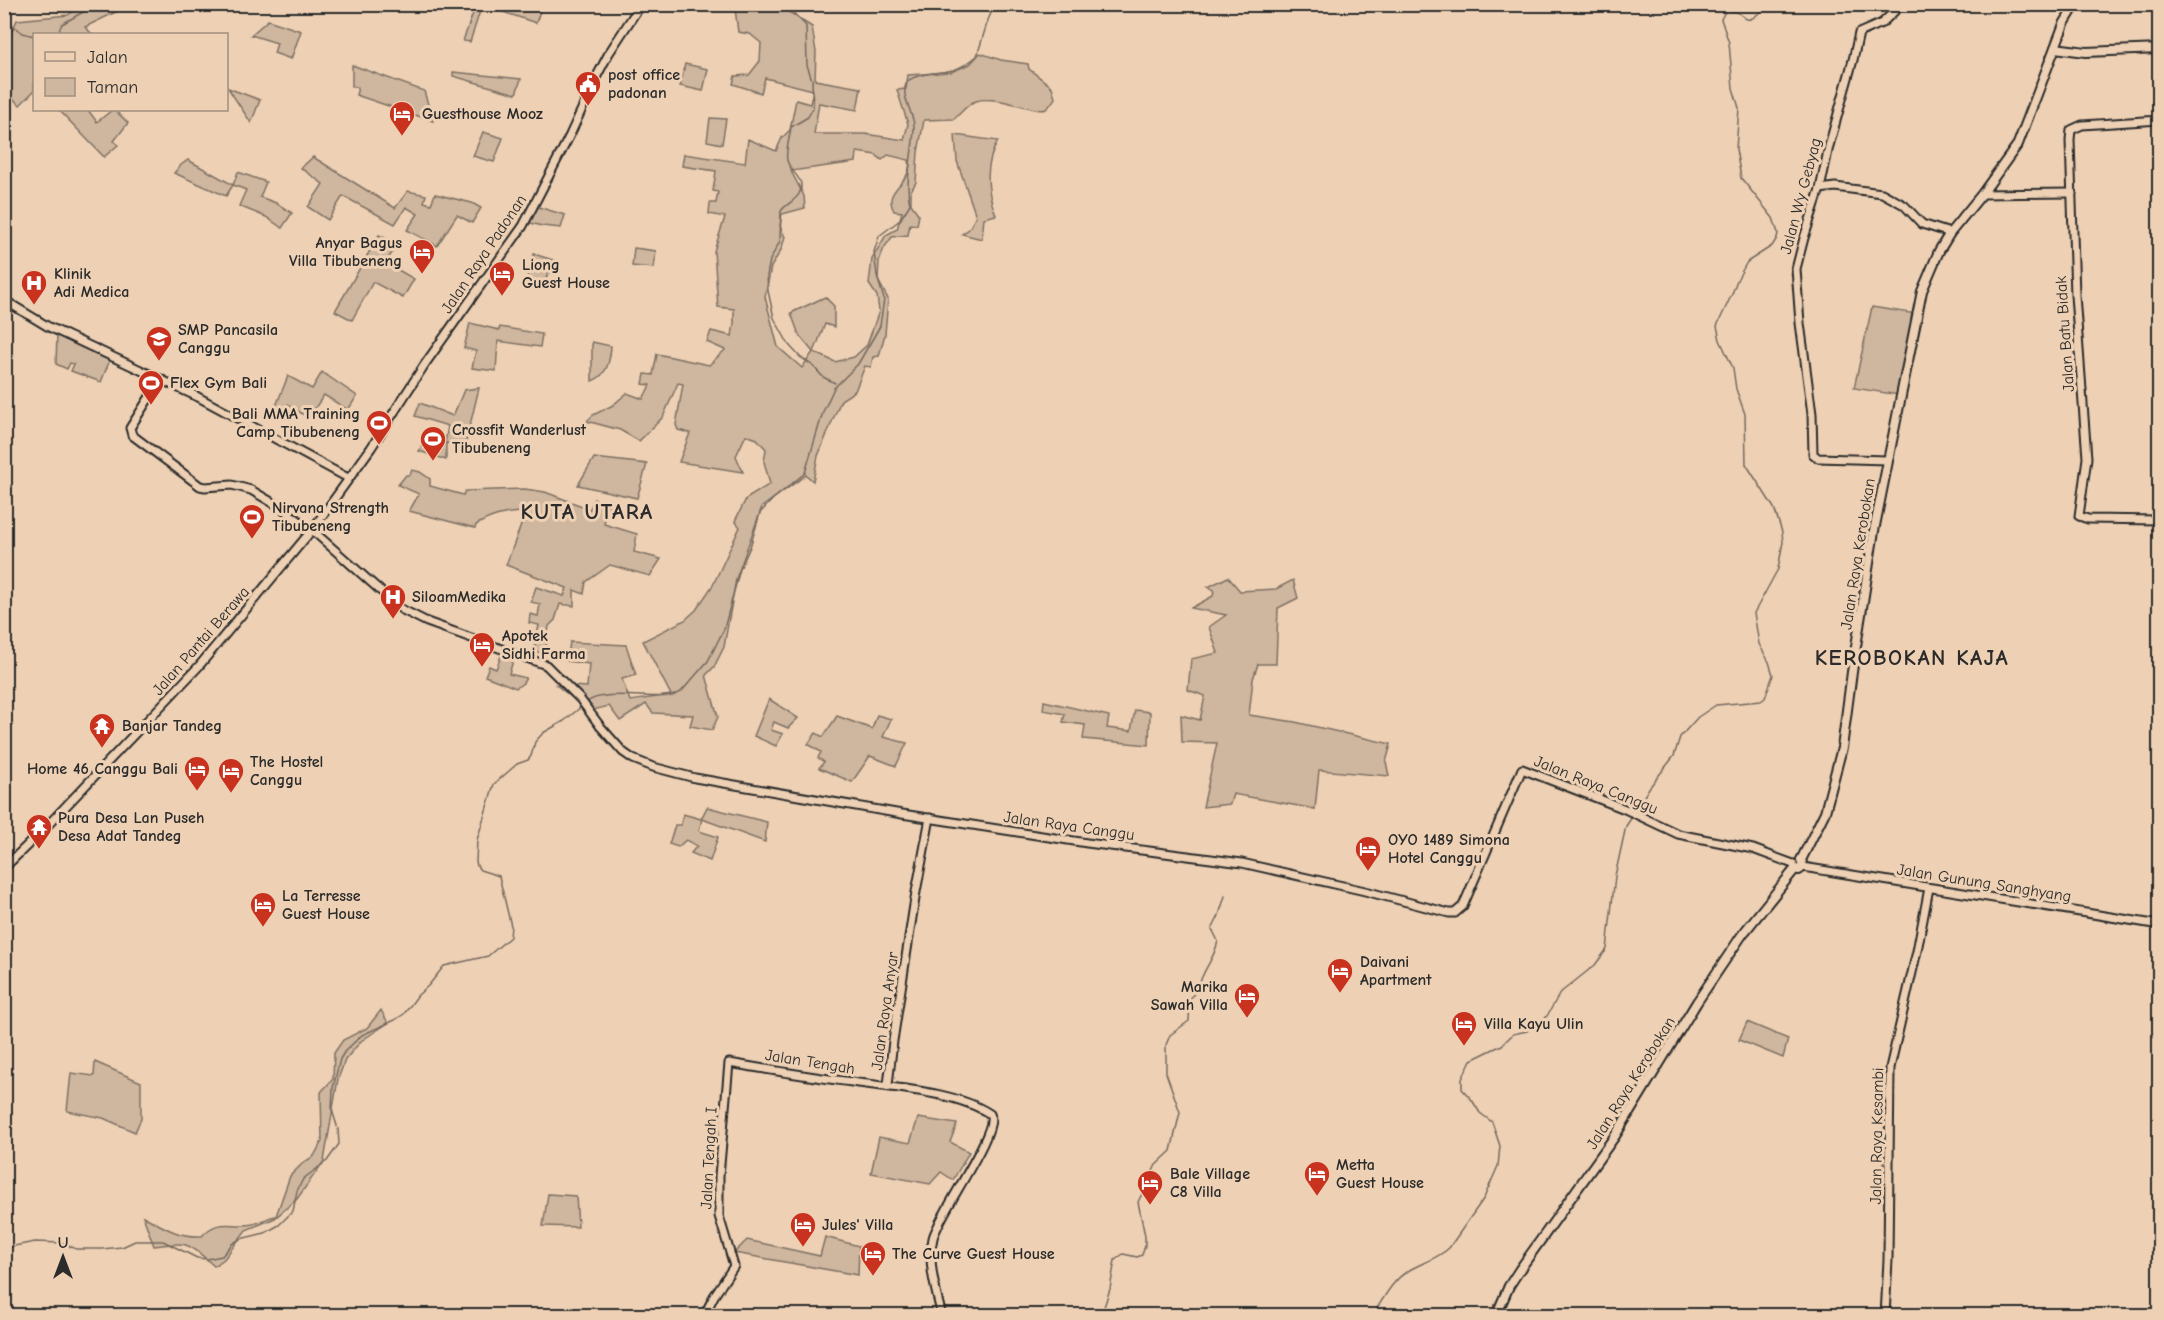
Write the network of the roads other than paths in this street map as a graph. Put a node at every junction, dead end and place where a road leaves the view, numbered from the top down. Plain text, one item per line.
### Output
1 (641, 4) edge
2 (1902, 4) edge
3 (2076, 4) edge
4 (2055, 48) junction
5 (2160, 49) edge
6 (2160, 120) edge
7 (1822, 179) junction
8 (1835, 187) junction
9 (1820, 189) junction
10 (2072, 193) junction
11 (1982, 194) junction
12 (1950, 233) junction
13 (4, 300) edge
14 (161, 379) junction
15 (1887, 460) junction
16 (348, 478) junction
17 (2160, 520) edge
18 (312, 530) junction
19 (930, 818) junction
20 (1798, 865) junction
21 (4, 868) edge
22 (1929, 888) junction
23 (2160, 925) edge
24 (729, 1063) joint
25 (888, 1085) junction
26 (705, 1316) edge
27 (942, 1316) edge
28 (1496, 1316) edge
29 (1885, 1316) edge

1 - 16 main road, Jalan Raya Padonan
2 - 7 main road, Jalan Wy Gebyag
3 - 4 main road, Jalan Raya Kerobokan
4 - 5 main road
4 - 11 main road, Jalan Raya Kerobokan
6 - 10 main road, Jalan Batu Bidak
7 - 8 main road
7 - 9 main road, Jalan Wy Gebyag
8 - 9 main road
8 - 12 main road
9 - 15 main road, Jalan Wy Gebyag
10 - 11 main road
10 - 17 main road, Jalan Batu Bidak
11 - 12 main road, Jalan Raya Kerobokan
12 - 15 main road, Jalan Raya Kerobokan
13 - 14 main road
14 - 16 main road
14 - 18 main road, Jalan Raya Canggu
15 - 20 main road, Jalan Raya Kerobokan
16 - 18 main road
18 - 19 main road, Jalan Raya Canggu
18 - 21 main road, Jalan Pantai Berawa
19 - 20 main road, Jalan Raya Canggu
19 - 25 main road, Jalan Raya Anyar
20 - 22 main road, Jalan Gunung Sanghyang
20 - 28 main road, Jalan Raya Kerobokan
22 - 23 main road, Jalan Gunung Sanghyang
22 - 29 main road, Jalan Raya Kesambi
24 - 25 main road, Jalan Tengah
24 - 26 main road, Jalan Tengah I
25 - 27 main road, Jalan Raya Anyar

